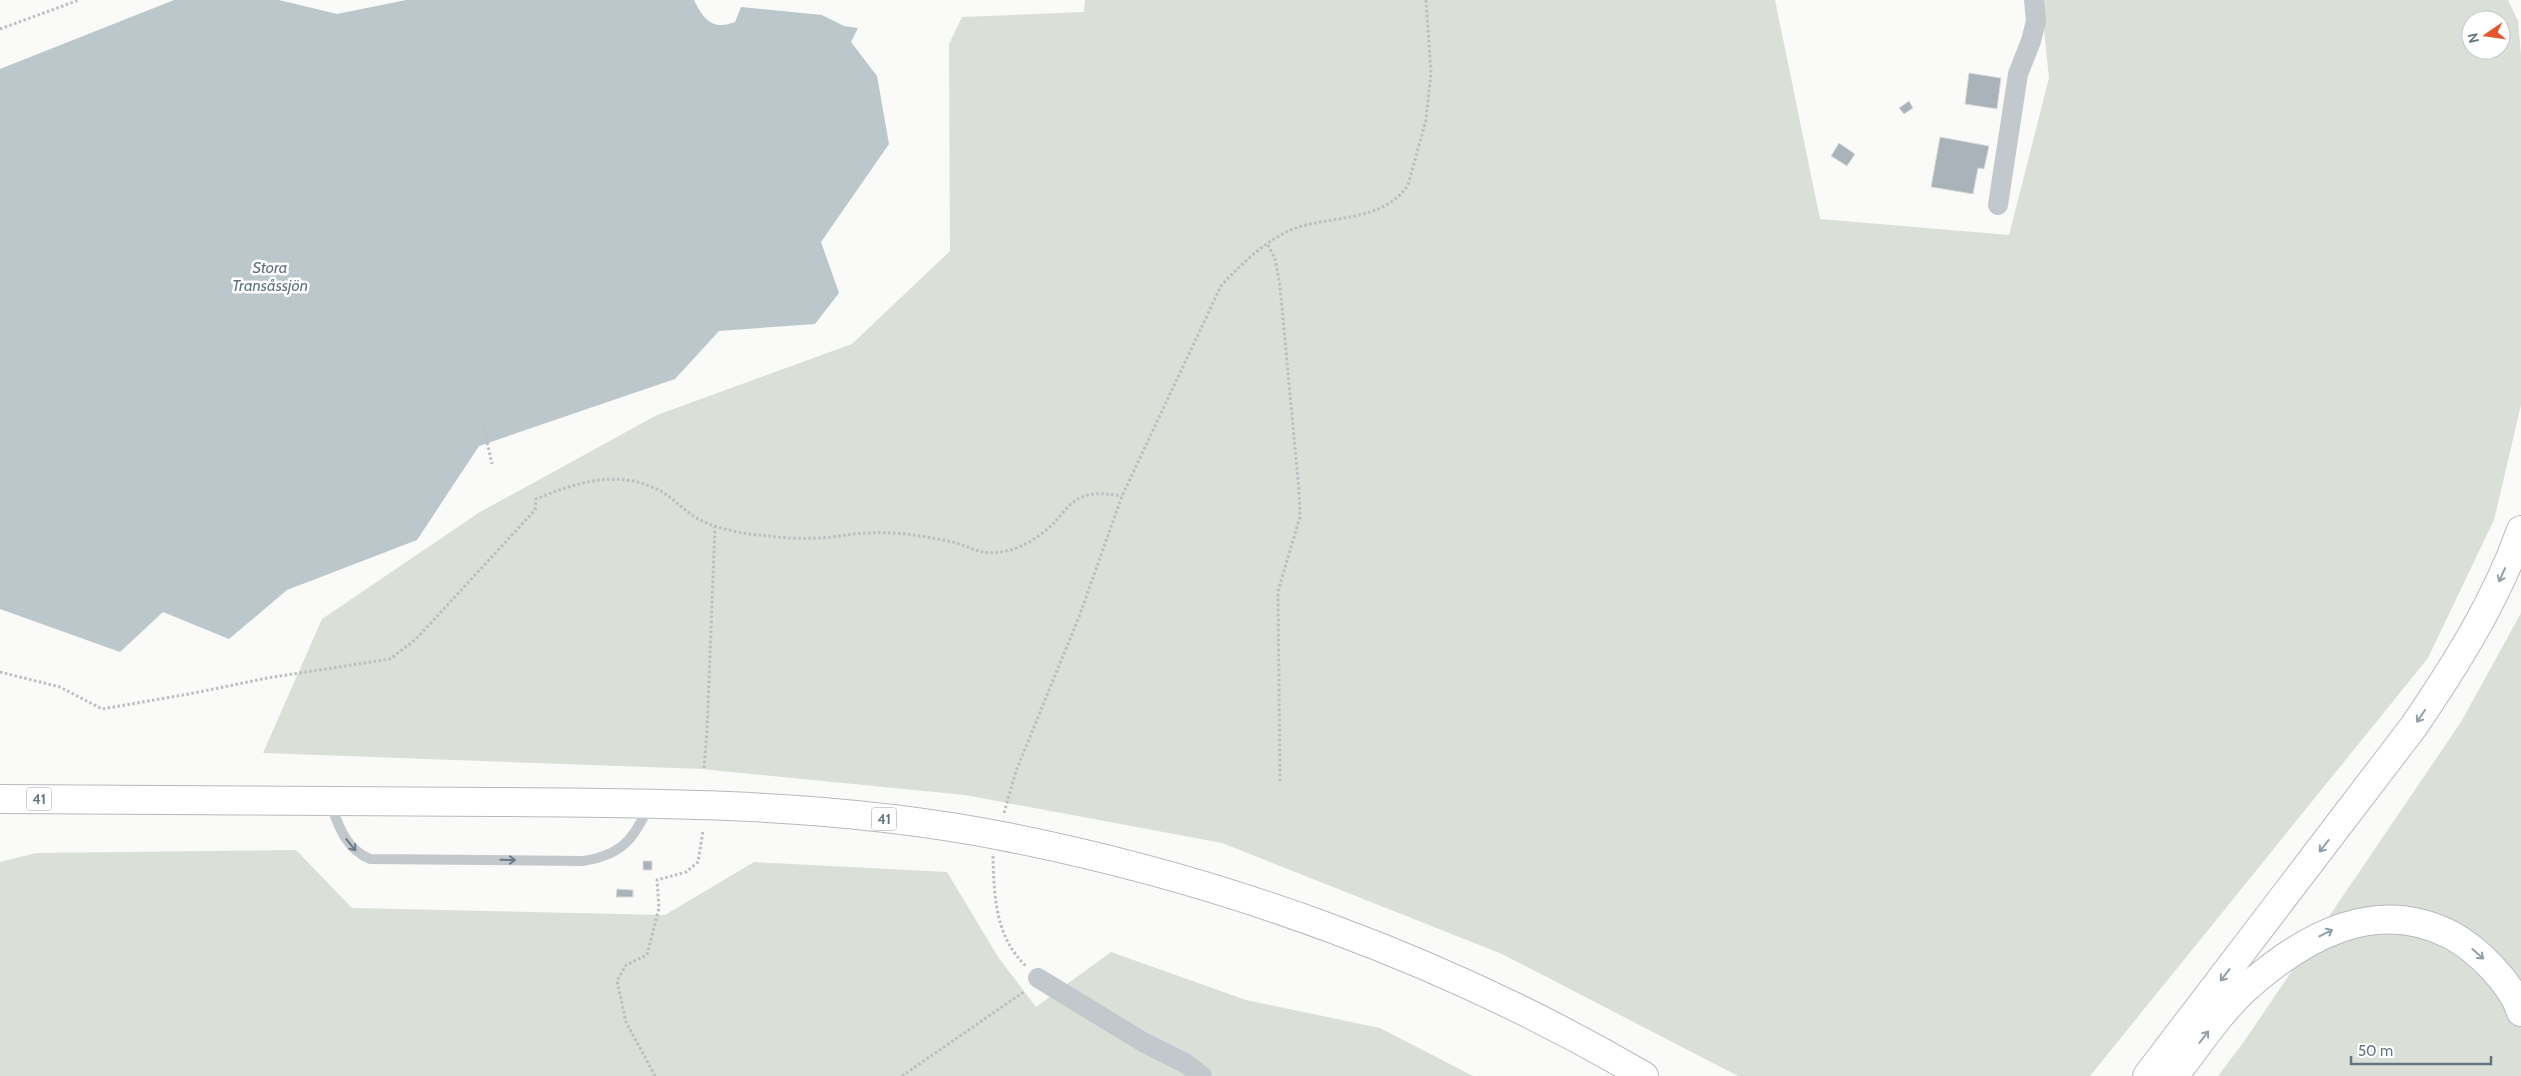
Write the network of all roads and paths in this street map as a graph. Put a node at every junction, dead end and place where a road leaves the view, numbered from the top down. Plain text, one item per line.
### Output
1 (79, 0) edge
2 (1426, 0) edge
3 (2034, 0) edge
4 (0, 29) edge
5 (1998, 205) dead end
6 (1268, 244) junction
7 (484, 428) dead end
8 (492, 464) dead end
9 (1122, 496) junction
10 (715, 526) junction
11 (2521, 530) edge
12 (0, 672) edge
13 (704, 768) dead end
14 (1280, 782) dead end
15 (0, 799) edge
16 (330, 802) junction
17 (650, 803) junction
18 (703, 832) dead end
19 (1000, 835) junction
20 (1019, 960) dead end
21 (1038, 978) joint
22 (2521, 1012) edge
23 (655, 1076) edge
24 (902, 1076) edge
25 (1202, 1076) edge
26 (1644, 1076) edge
27 (2147, 1076) edge
28 (2174, 1076) edge

1 - 4 path
2 - 6 path
3 - 5 street
6 - 9 path
6 - 14 path
7 - 8 path
9 - 10 path
9 - 19 path
10 - 12 path
10 - 13 path
11 -> 27 main road
15 - 16 main road, 41
16 - 17 main road, 41
16 -> 17 lane
17 - 19 main road, 41
18 - 23 path
19 - 20 path
19 - 26 main road, 41
21 - 24 path
21 - 25 street
28 -> 22 main road

